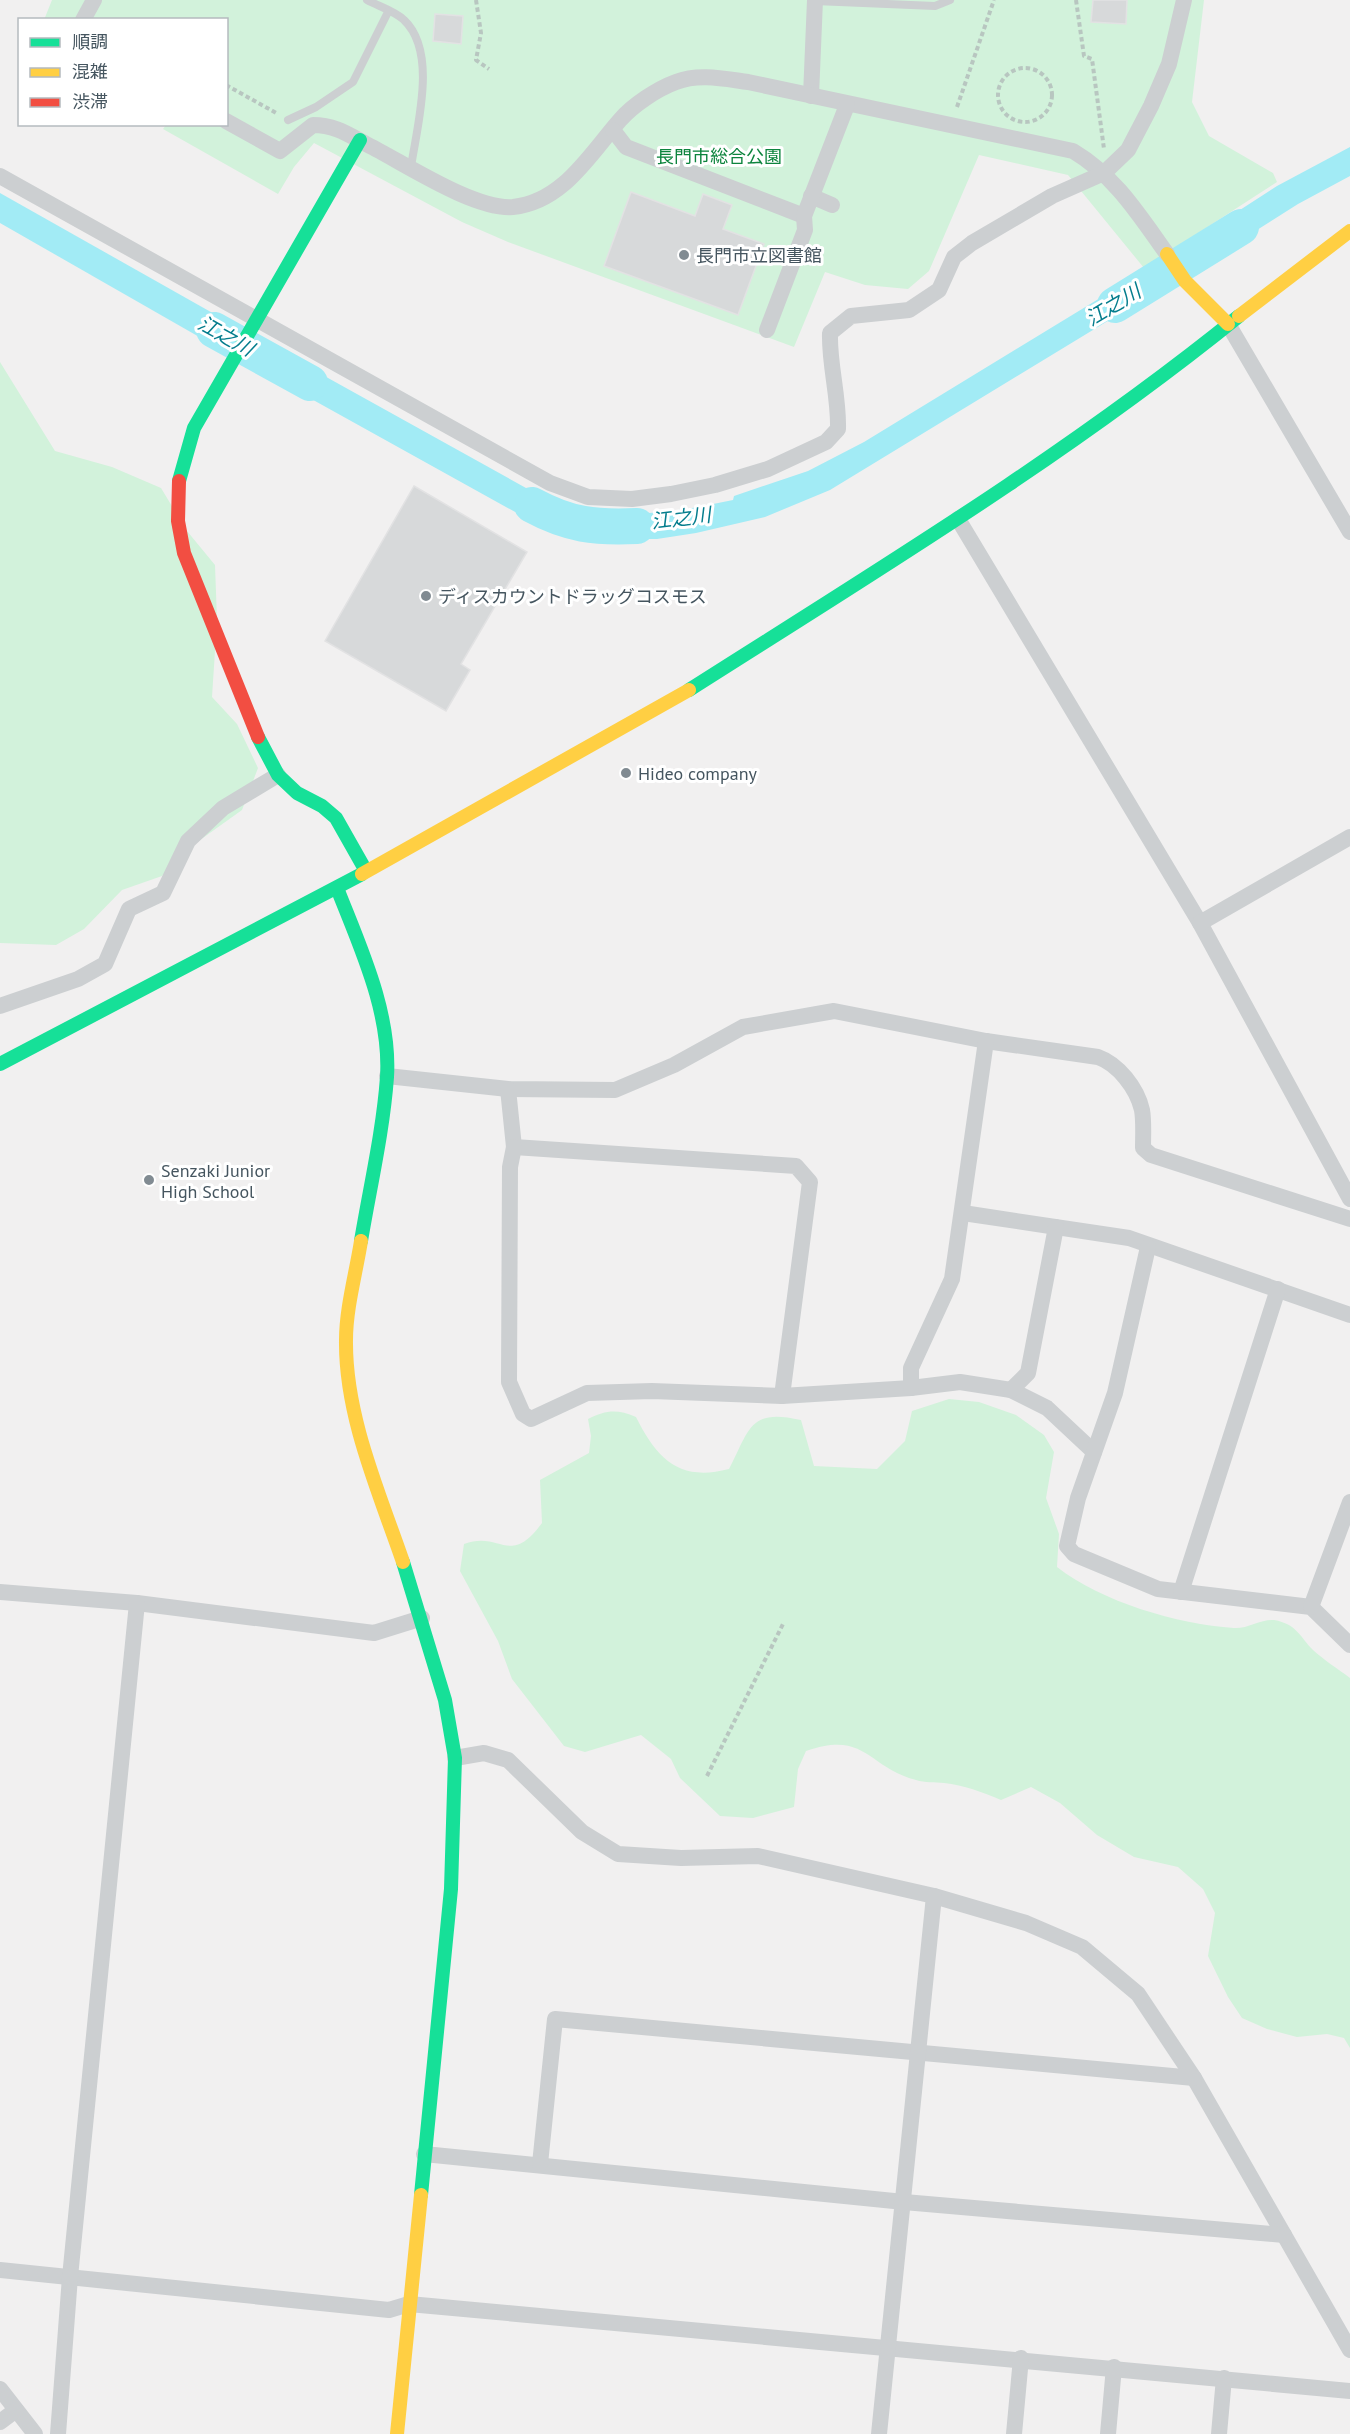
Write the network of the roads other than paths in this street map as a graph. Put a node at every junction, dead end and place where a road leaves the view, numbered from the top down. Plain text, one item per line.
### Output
1 (94, 0) edge
2 (367, 0) edge
3 (950, 0) edge
4 (1184, 0) edge
5 (815, 1) edge
6 (388, 12) junction
7 (84, 18) edge
8 (811, 96) junction
9 (847, 105) junction
10 (288, 120) road end
11 (228, 122) edge
12 (613, 130) junction
13 (360, 140) junction
14 (411, 167) junction
15 (1104, 173) junction
16 (0, 176) edge
17 (812, 196) junction
18 (832, 205) dead end
19 (804, 216) junction
20 (1350, 231) edge
21 (1167, 254) joint
22 (257, 318) junction
23 (1228, 324) junction
24 (767, 330) dead end
25 (958, 519) junction
26 (1350, 532) edge
27 (278, 775) junction
28 (1350, 837) edge
29 (366, 871) junction
30 (337, 888) junction
31 (1200, 923) junction
32 (0, 1006) edge
33 (986, 1041) junction
34 (0, 1064) edge
35 (387, 1076) junction
36 (508, 1089) junction
37 (514, 1147) junction
38 (1350, 1199) edge
39 (963, 1213) junction
40 (1350, 1219) edge
41 (1056, 1227) junction
42 (1148, 1247) junction
43 (1278, 1290) junction
44 (1350, 1315) edge
45 (911, 1388) junction
46 (1011, 1390) junction
47 (782, 1396) junction
48 (1094, 1452) junction
49 (1350, 1502) edge
50 (0, 1592) edge
51 (1181, 1593) junction
52 (137, 1603) junction
53 (1311, 1607) junction
54 (422, 1618) junction
55 (1350, 1645) edge
56 (455, 1758) junction
57 (934, 1896) junction
58 (916, 2053) junction
59 (1194, 2078) junction
60 (424, 2154) junction
61 (540, 2164) junction
62 (904, 2202) junction
63 (1284, 2235) junction
64 (0, 2270) edge
65 (70, 2277) junction
66 (409, 2304) junction
67 (889, 2348) junction
68 (1350, 2350) edge
69 (1021, 2358) junction
70 (1114, 2367) junction
71 (1224, 2378) junction
72 (0, 2389) edge
73 (1350, 2391) edge
74 (16, 2410) junction
75 (0, 2422) edge
76 (35, 2434) edge
77 (58, 2434) edge
78 (397, 2434) edge
79 (879, 2434) edge
80 (1014, 2434) edge
81 (1108, 2434) edge
82 (1218, 2434) edge

1 - 7 street
2 - 6 lane
3 - 5 lane
4 - 15 street
5 - 8 street
6 - 10 lane
6 - 14 lane
8 - 9 street
8 - 12 street
9 - 15 street
9 - 17 street
11 - 13 street
12 - 14 street
12 - 19 street
13 - 14 street
13 - 22 street
15 - 21 street
15 - 22 street
16 - 22 street
17 - 18 street
17 - 19 street
19 - 24 street
20 - 23 street
21 - 23 street
22 - 27 street
23 - 25 street
23 - 26 street
25 - 29 street
25 - 31 street
27 - 29 street
27 - 32 street
28 - 31 street
29 - 30 street
30 - 34 street
30 - 35 street
31 - 38 street
33 - 36 street
33 - 39 street
33 - 40 street
35 - 36 street
35 - 54 street
36 - 37 street
37 - 47 street
37 - 47 street
39 - 41 street
39 - 45 street
41 - 42 street
41 - 46 street
42 - 43 street
42 - 48 street
43 - 44 street
43 - 51 street
45 - 46 street
45 - 47 street
46 - 48 street
48 - 51 street
49 - 53 street
50 - 52 street
51 - 53 street
52 - 54 street
52 - 65 street
53 - 55 street
54 - 56 street
56 - 57 street
56 - 60 street
57 - 58 street
57 - 59 street
58 - 59 street
58 - 61 street
58 - 62 street
59 - 63 street
60 - 61 street
60 - 66 street
61 - 62 street
62 - 63 street
62 - 67 street
63 - 68 street
64 - 65 street
65 - 66 street
65 - 77 street
66 - 67 street
66 - 78 street
67 - 69 street
67 - 79 street
69 - 70 street
69 - 80 street
70 - 71 street
70 - 81 street
71 - 73 street
71 - 82 street
72 - 74 street
74 - 75 street
74 - 76 street

